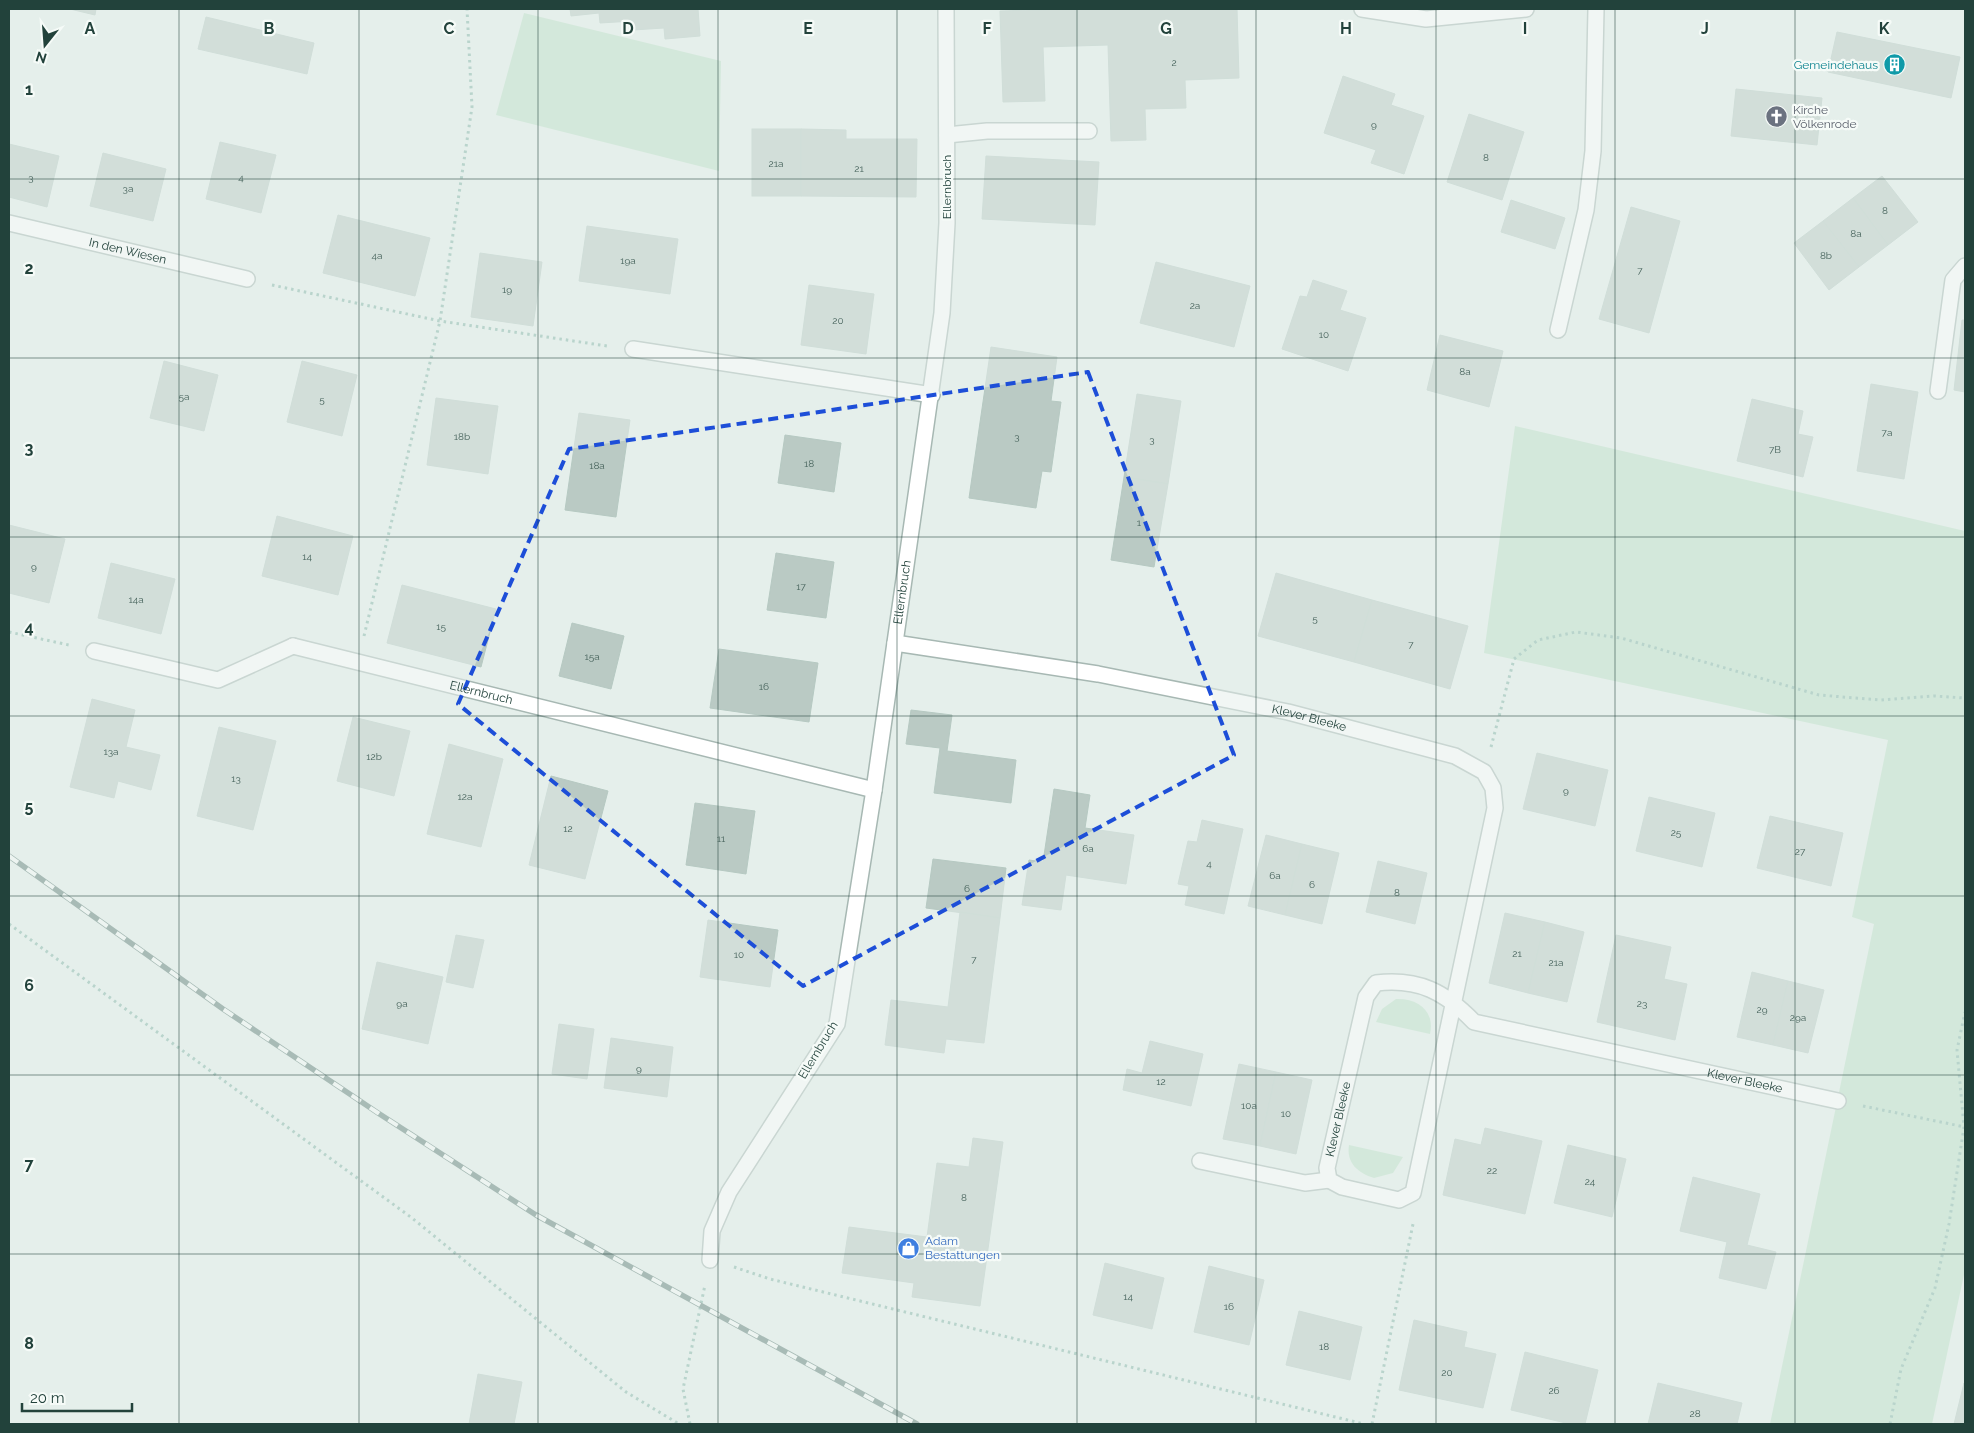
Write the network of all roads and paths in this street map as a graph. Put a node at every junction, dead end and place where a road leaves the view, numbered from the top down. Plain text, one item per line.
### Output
1 (467, 9) edge
2 (946, 9) edge
3 (1362, 9) edge
4 (1526, 9) edge
5 (1596, 9) edge
6 (1089, 131) dead end
7 (947, 134) junction
8 (9, 223) edge
9 (1965, 266) edge
10 (246, 279) joint
11 (440, 321) junction
12 (1558, 330) dead end
13 (632, 350) joint
14 (1938, 391) dead end
15 (932, 395) junction
16 (9, 632) edge
17 (895, 643) junction
18 (94, 651) joint
19 (358, 661) junction
20 (1965, 698) edge
21 (1484, 772) junction
22 (874, 790) junction
23 (9, 924) edge
24 (1454, 1002) junction
25 (1965, 1012) edge
26 (1838, 1101) joint
27 (1964, 1127) edge
28 (1200, 1161) dead end
29 (1329, 1180) junction
30 (1413, 1193) junction
31 (710, 1260) junction
32 (679, 1424) edge
33 (690, 1424) edge
34 (1364, 1424) edge
35 (1372, 1424) edge
36 (1890, 1424) edge

1 - 11 path
2 - 7 street, Ellernbruch
3 - 4 street
5 - 12 street
6 - 7 street
7 - 15 street, Ellernbruch
8 - 10 street, In den Wiesen
9 - 14 street
10 - 11 path
11 - 13 path
11 - 19 path
13 - 15 street
15 - 17 street, Ellernbruch
16 - 18 path
17 - 21 street, Klever Bleeke
17 - 22 street, Ellernbruch
18 - 19 street, Ellernbruch
19 - 22 street, Ellernbruch
20 - 21 path
21 - 24 street
22 - 31 street, Ellernbruch
23 - 32 path
24 - 26 street, Klever Bleeke
24 - 29 street, Klever Bleeke
24 - 30 street
25 - 27 path
26 - 27 path
27 - 36 path
28 - 29 street
29 - 30 street
30 - 35 path
31 - 33 path
31 - 34 path

